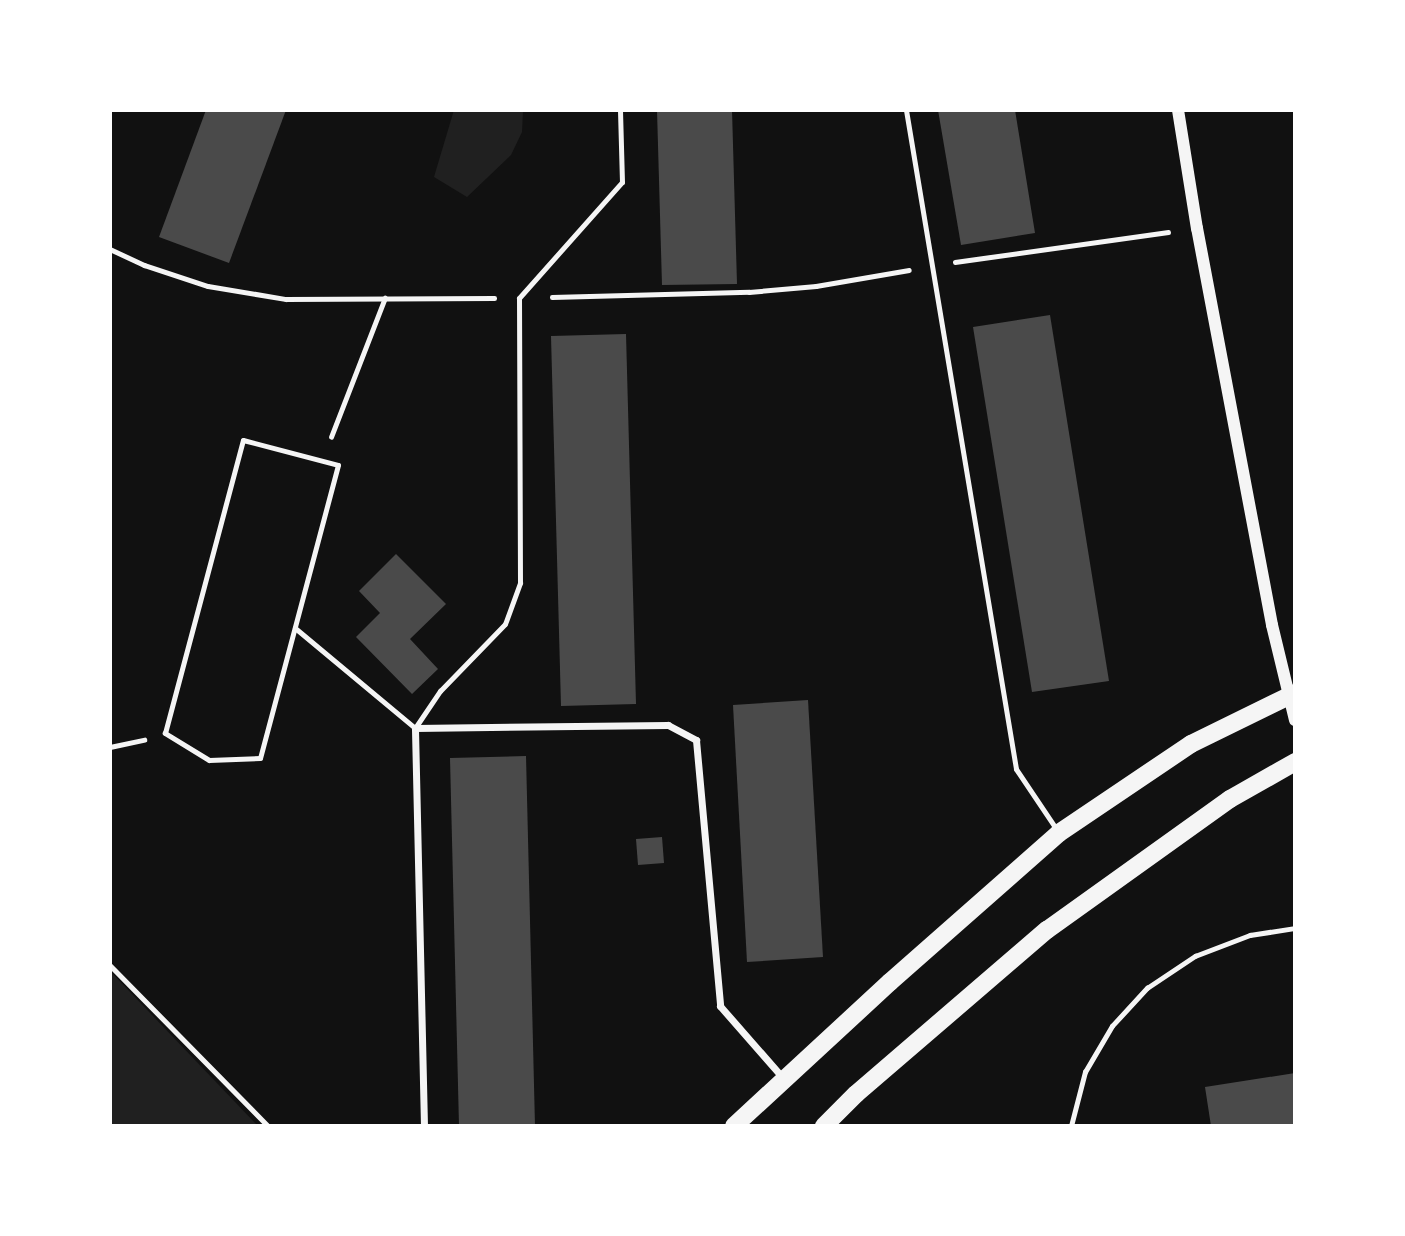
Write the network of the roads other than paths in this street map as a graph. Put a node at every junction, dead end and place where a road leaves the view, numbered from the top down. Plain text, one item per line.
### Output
1 (620, 110) edge
2 (906, 110) edge
3 (1178, 110) edge
4 (295, 628) junction
5 (1291, 694) edge
6 (1295, 720) edge
7 (415, 729) junction
8 (1295, 762) edge
9 (1059, 833) junction
10 (784, 1080) junction
11 (424, 1126) edge
12 (734, 1126) edge
13 (824, 1126) edge

1 - 7 lane
2 - 9 lane
3 - 5 street
4 - 4 lane
4 - 7 lane
5 - 6 street
5 - 9 main road
7 - 10 street
7 - 11 street
8 - 13 main road
9 - 10 main road
10 - 12 main road

